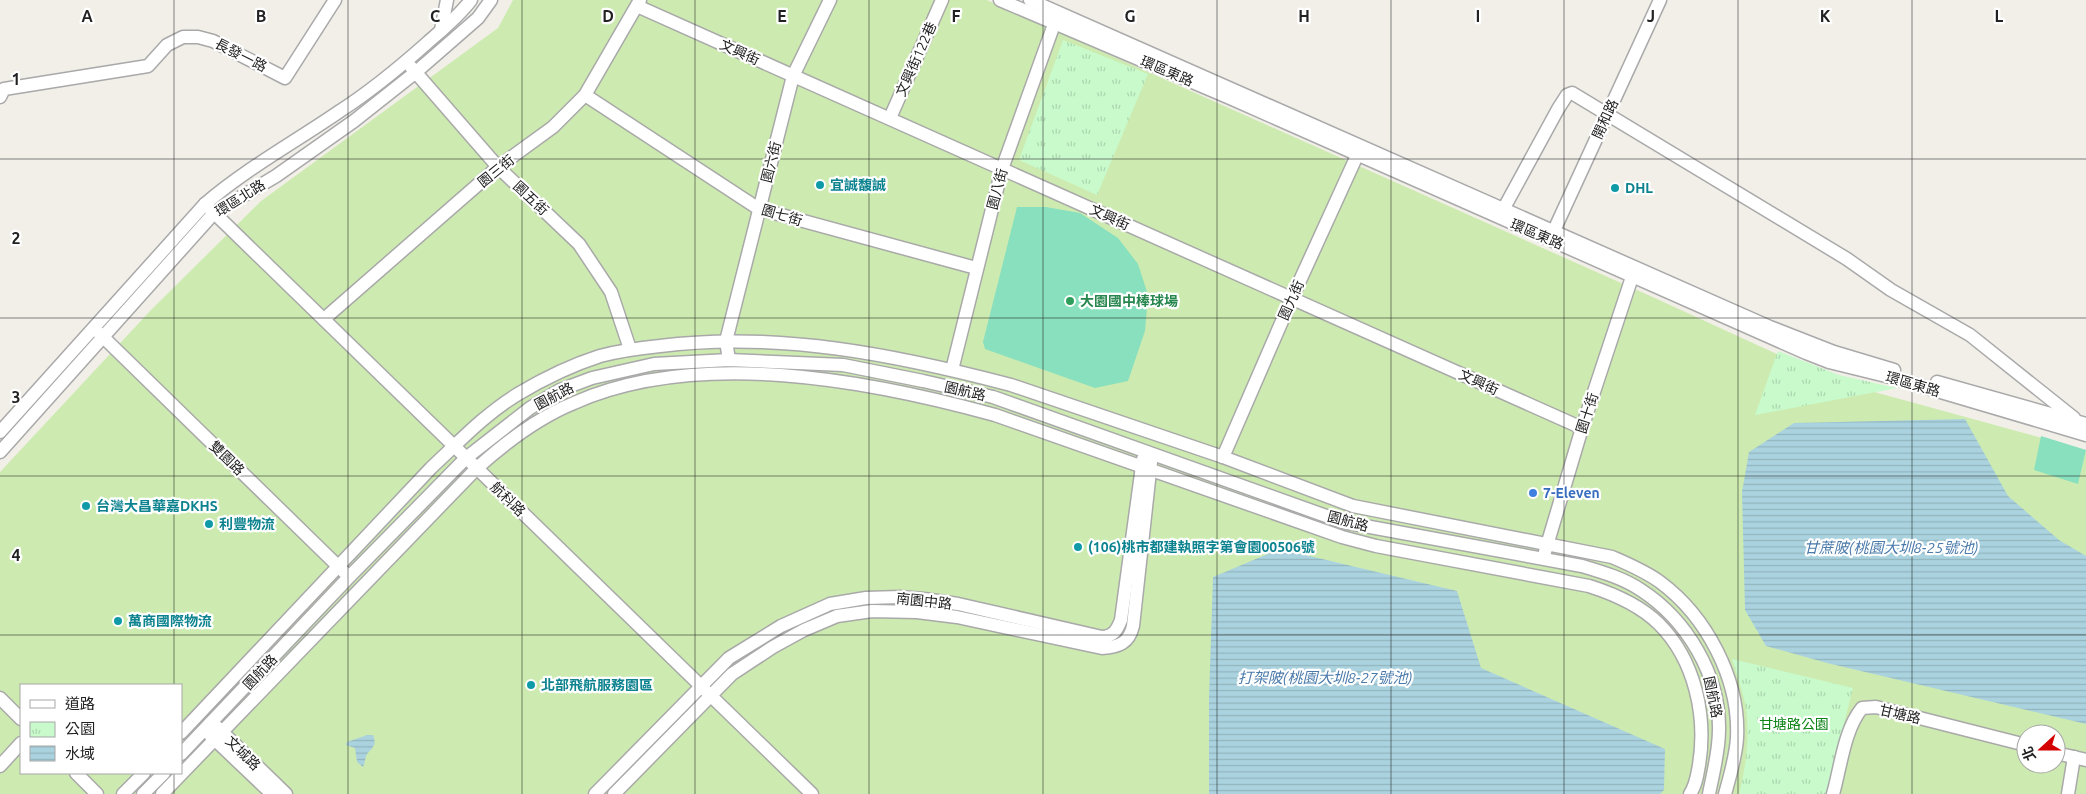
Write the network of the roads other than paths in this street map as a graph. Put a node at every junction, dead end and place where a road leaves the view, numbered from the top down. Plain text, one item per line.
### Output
1 (335, 0) edge
2 (447, 0) edge
3 (471, 0) edge
4 (491, 0) edge
5 (830, 0) edge
6 (942, 0) edge
7 (1000, 0) edge
8 (1030, 0) edge
9 (1660, 0) edge
10 (639, 3) edge
11 (1057, 18) junction
12 (441, 30) junction
13 (405, 62) junction
14 (416, 72) junction
15 (793, 76) junction
16 (585, 95) junction
17 (0, 97) edge
18 (1607, 114) junction
19 (890, 118) junction
20 (1359, 150) junction
21 (498, 167) junction
22 (1002, 169) junction
23 (205, 204) junction
24 (1504, 208) junction
25 (759, 209) junction
26 (214, 213) junction
27 (1552, 235) junction
28 (976, 268) junction
29 (1633, 272) junction
30 (1292, 298) junction
31 (324, 319) junction
32 (94, 328) junction
33 (104, 337) junction
34 (726, 341) junction
35 (630, 350) junction
36 (729, 360) junction
37 (952, 370) junction
38 (2083, 423) edge
39 (1582, 428) junction
40 (0, 432) edge
41 (1156, 434) junction
42 (2086, 435) edge
43 (454, 446) junction
44 (0, 452) edge
45 (1150, 452) junction
46 (1223, 457) junction
47 (466, 458) junction
48 (477, 468) junction
49 (1145, 468) junction
50 (1546, 545) junction
51 (1544, 560) junction
52 (338, 566) junction
53 (349, 577) junction
54 (361, 587) junction
55 (701, 686) junction
56 (711, 696) junction
57 (0, 698) edge
58 (198, 716) junction
59 (20, 718) edge
60 (209, 726) junction
61 (182, 732) edge
62 (218, 736) junction
63 (2016, 742) edge
64 (20, 744) edge
65 (182, 753) edge
66 (2066, 756) edge
67 (2080, 759) edge
68 (0, 766) edge
69 (182, 773) edge
70 (77, 774) edge
71 (143, 774) edge
72 (163, 774) edge
73 (181, 774) edge
74 (97, 794) edge
75 (124, 794) edge
76 (143, 794) edge
77 (162, 794) edge
78 (272, 794) edge
79 (286, 794) edge
80 (595, 794) edge
81 (614, 794) edge
82 (812, 794) edge
83 (1690, 794) edge
84 (1709, 794) edge
85 (1725, 794) edge
86 (1833, 794) edge
87 (2068, 794) edge

1 - 17 street, 長發一路
2 - 12 street
3 - 12 street, 環區北路
4 - 14 street, 環區北路
5 - 15 street, 園六街
6 - 19 street, 文興街122巷
7 - 11 street, 環區東路
8 - 11 street, 環區東路
9 - 18 street, 開和路
10 - 15 street, 文興街
10 - 16 street, 園三街
11 - 20 street, 環區東路
11 - 22 street, 園八街
12 - 13 street, 環區北路
13 - 14 street, 園五街
13 - 23 street, 環區北路
14 - 21 street, 園五街
14 - 26 street, 環區北路
15 - 19 street, 文興街
15 - 25 street, 園六街
16 - 21 street, 園三街
16 - 25 street, 園七街
18 - 24 street
18 - 27 street, 開和路
18 - 38 street
19 - 22 street, 文興街
20 - 24 street, 環區東路
20 - 27 street, 環區東路
20 - 30 street, 園九街
21 - 31 street, 園三街
21 - 35 street, 園五街
22 - 28 street, 園八街
22 - 30 street, 文興街
23 - 26 street, 航科路
23 - 32 street, 環區北路
24 - 27 street, 環區東路
25 - 28 street, 園七街
25 - 34 street, 園六街
26 - 31 street, 航科路
26 - 33 street, 環區北路
27 - 29 street, 環區東路
28 - 37 street, 園八街
29 - 38 street, 環區東路
29 - 39 street, 園十街
29 - 42 street, 環區東路
30 - 39 street, 文興街
30 - 46 street, 園九街
31 - 43 street, 航科路
32 - 33 street, 雙園路
32 - 40 street, 環區北路
33 - 44 street, 環區北路
33 - 52 street, 雙園路
34 - 35 street
34 - 36 street, 園六街
34 - 37 street
35 - 43 street
36 - 45 street, 園航路
36 - 47 street, 園航路
37 - 41 street
39 - 50 street, 園十街
41 - 45 street, 南園中路
41 - 46 street
43 - 47 street, 航科路
43 - 52 street
45 - 49 street, 南園中路
45 - 51 street, 園航路
46 - 50 street
47 - 48 street, 航科路
47 - 53 street, 園航路
48 - 49 street
48 - 54 street
48 - 55 street, 航科路
49 - 55 street, 南園中路
49 - 56 street, 南園中路
49 - 83 street
50 - 51 street, 園十街
50 - 85 street
51 - 84 street, 園航路
52 - 53 street, 雙園路
52 - 58 street
53 - 54 street, 雙園路
53 - 60 street, 園航路
54 - 62 street
55 - 56 street, 航科路
55 - 80 street, 南園中路
56 - 81 street, 南園中路
56 - 82 street, 航科路
57 - 59 street
58 - 60 street, 文城路
58 - 61 street
60 - 62 street, 文城路
60 - 65 street, 園航路
62 - 69 street
62 - 78 street, 文城路
62 - 79 street, 文城路
63 - 86 street, 甘塘路
64 - 68 street
66 - 67 street
67 - 87 street
70 - 74 street
71 - 75 street
72 - 76 street
73 - 77 street

